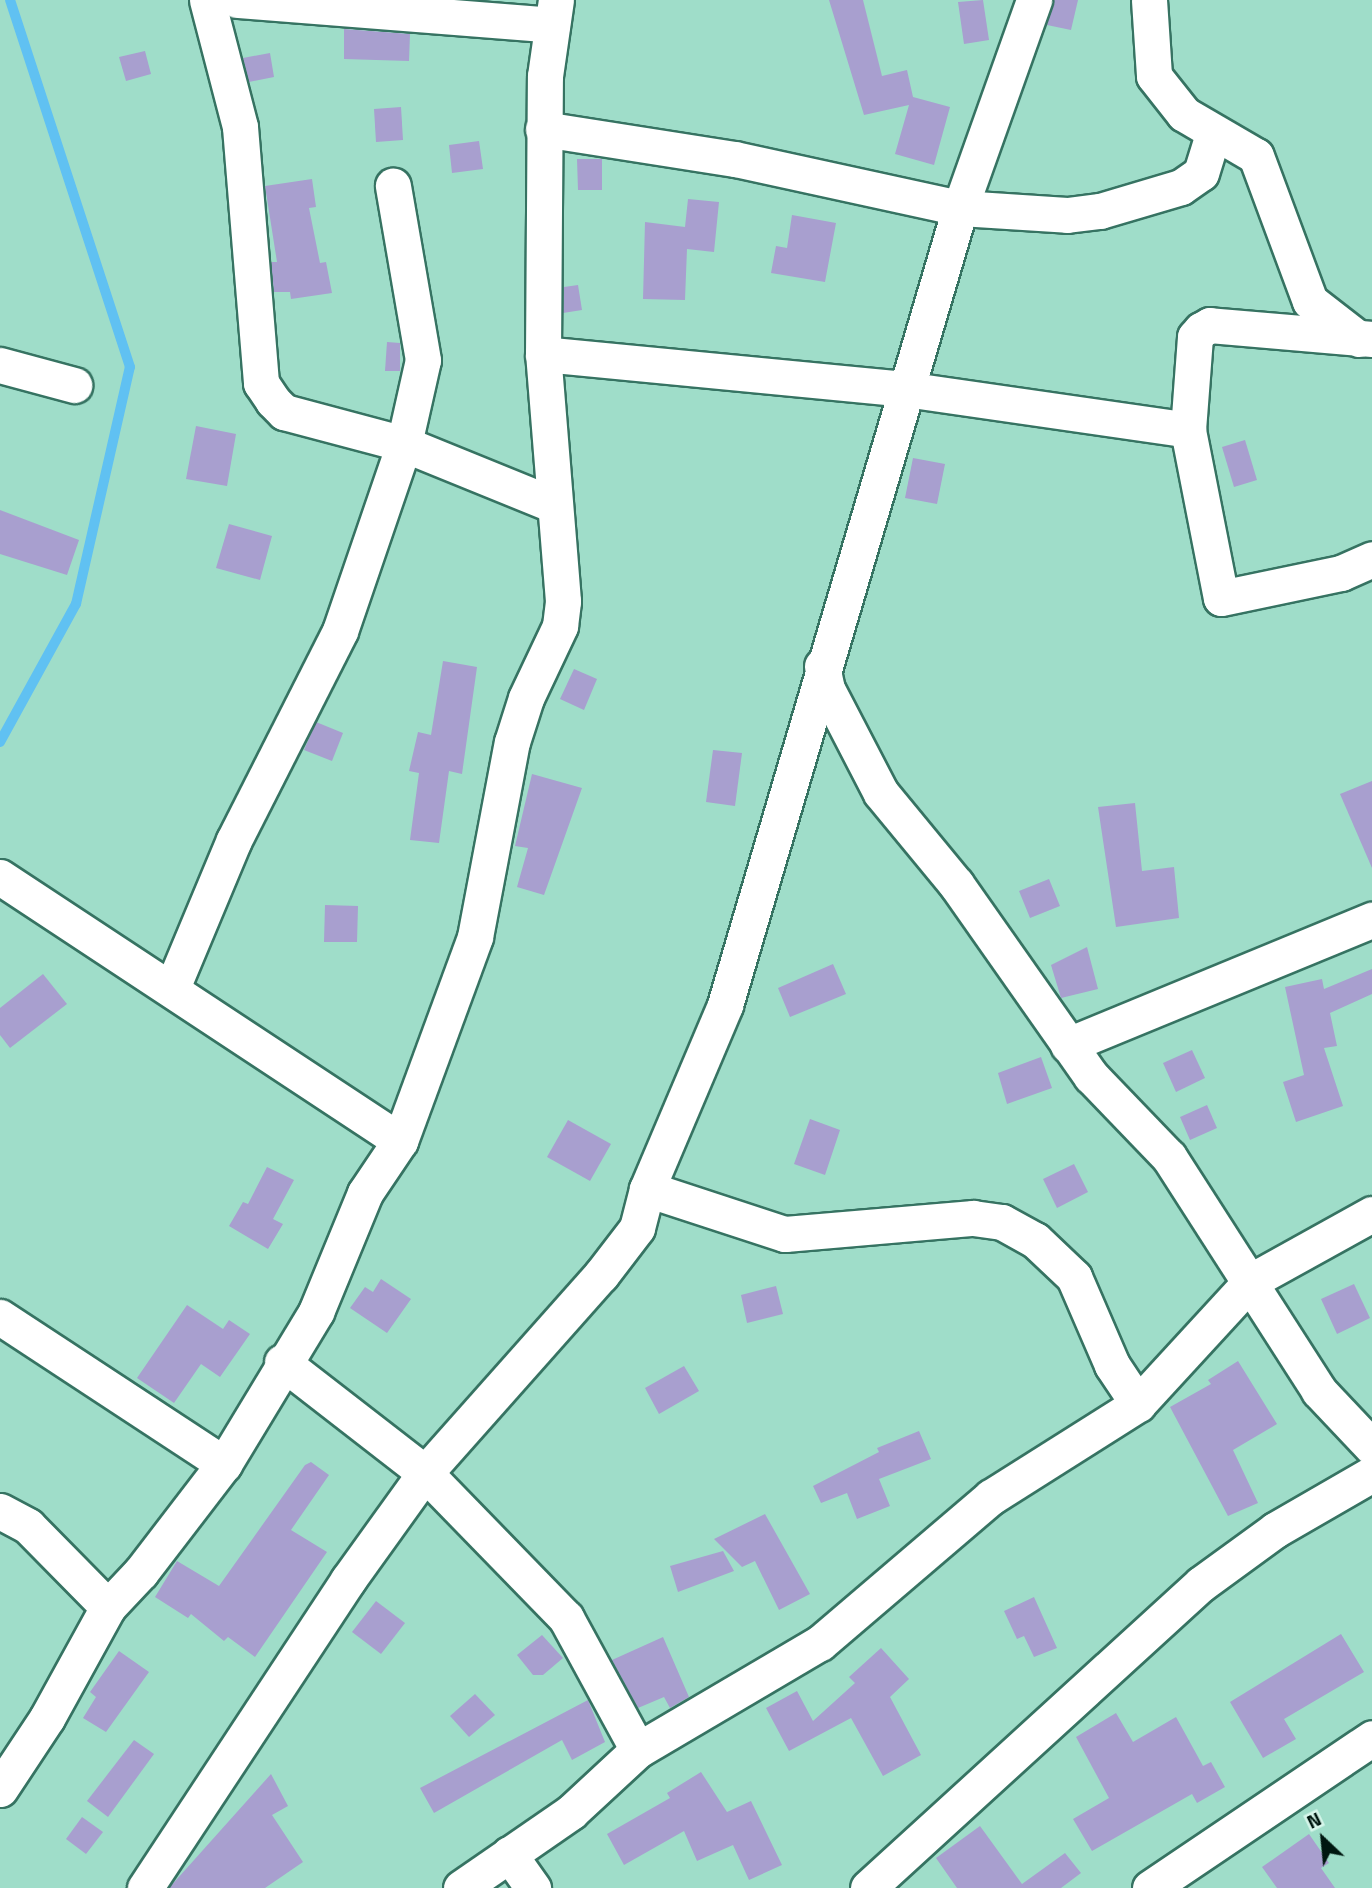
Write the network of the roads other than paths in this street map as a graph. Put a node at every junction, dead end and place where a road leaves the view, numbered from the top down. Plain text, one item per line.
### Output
1 (207, 0) edge
2 (237, 0) edge
3 (1034, 0) edge
4 (1149, 0) edge
5 (554, 13) edge
6 (543, 129) junction
7 (1213, 134) junction
8 (393, 186) dead end
9 (960, 208) junction
10 (1366, 339) edge
11 (543, 354) junction
12 (0, 365) edge
13 (74, 385) dead end
14 (905, 390) junction
15 (1188, 430) junction
16 (404, 444) junction
17 (552, 504) junction
18 (1372, 559) edge
19 (822, 666) junction
20 (0, 877) edge
21 (1372, 920) edge
22 (172, 988) junction
23 (1068, 1045) junction
24 (400, 1141) junction
25 (647, 1189) junction
26 (1372, 1214) edge
27 (1251, 1282) junction
28 (0, 1317) edge
29 (282, 1362) junction
30 (1138, 1404) junction
31 (1372, 1447) edge
32 (224, 1464) junction
33 (425, 1473) junction
34 (1372, 1474) edge
35 (0, 1511) edge
36 (108, 1607) junction
37 (1372, 1738) edge
38 (638, 1750) junction
39 (0, 1789) edge
40 (509, 1854) junction
41 (145, 1888) edge
42 (461, 1888) edge
43 (533, 1888) edge
44 (867, 1888) edge
45 (1150, 1888) edge

1 - 16 street
2 - 5 street
3 - 9 street
4 - 7 street
5 - 6 street
6 - 9 street
6 - 11 street
7 - 9 street
7 - 10 street
8 - 16 street
9 - 14 street
10 - 15 street
11 - 14 street
11 - 17 street
12 - 13 street
14 - 15 street
14 - 19 street
15 - 18 street
16 - 17 street
16 - 22 street
17 - 24 street
19 - 23 street
19 - 25 street
20 - 22 street
21 - 23 street
22 - 24 street
23 - 27 street
24 - 29 street
25 - 30 street
25 - 33 street
26 - 27 street
27 - 30 street
27 - 31 street
28 - 32 street
29 - 32 street
29 - 33 street
30 - 38 street
32 - 36 street
33 - 38 street
33 - 41 street
34 - 44 street
35 - 36 street
36 - 39 street
37 - 45 street
38 - 40 street
40 - 42 street
40 - 43 street

